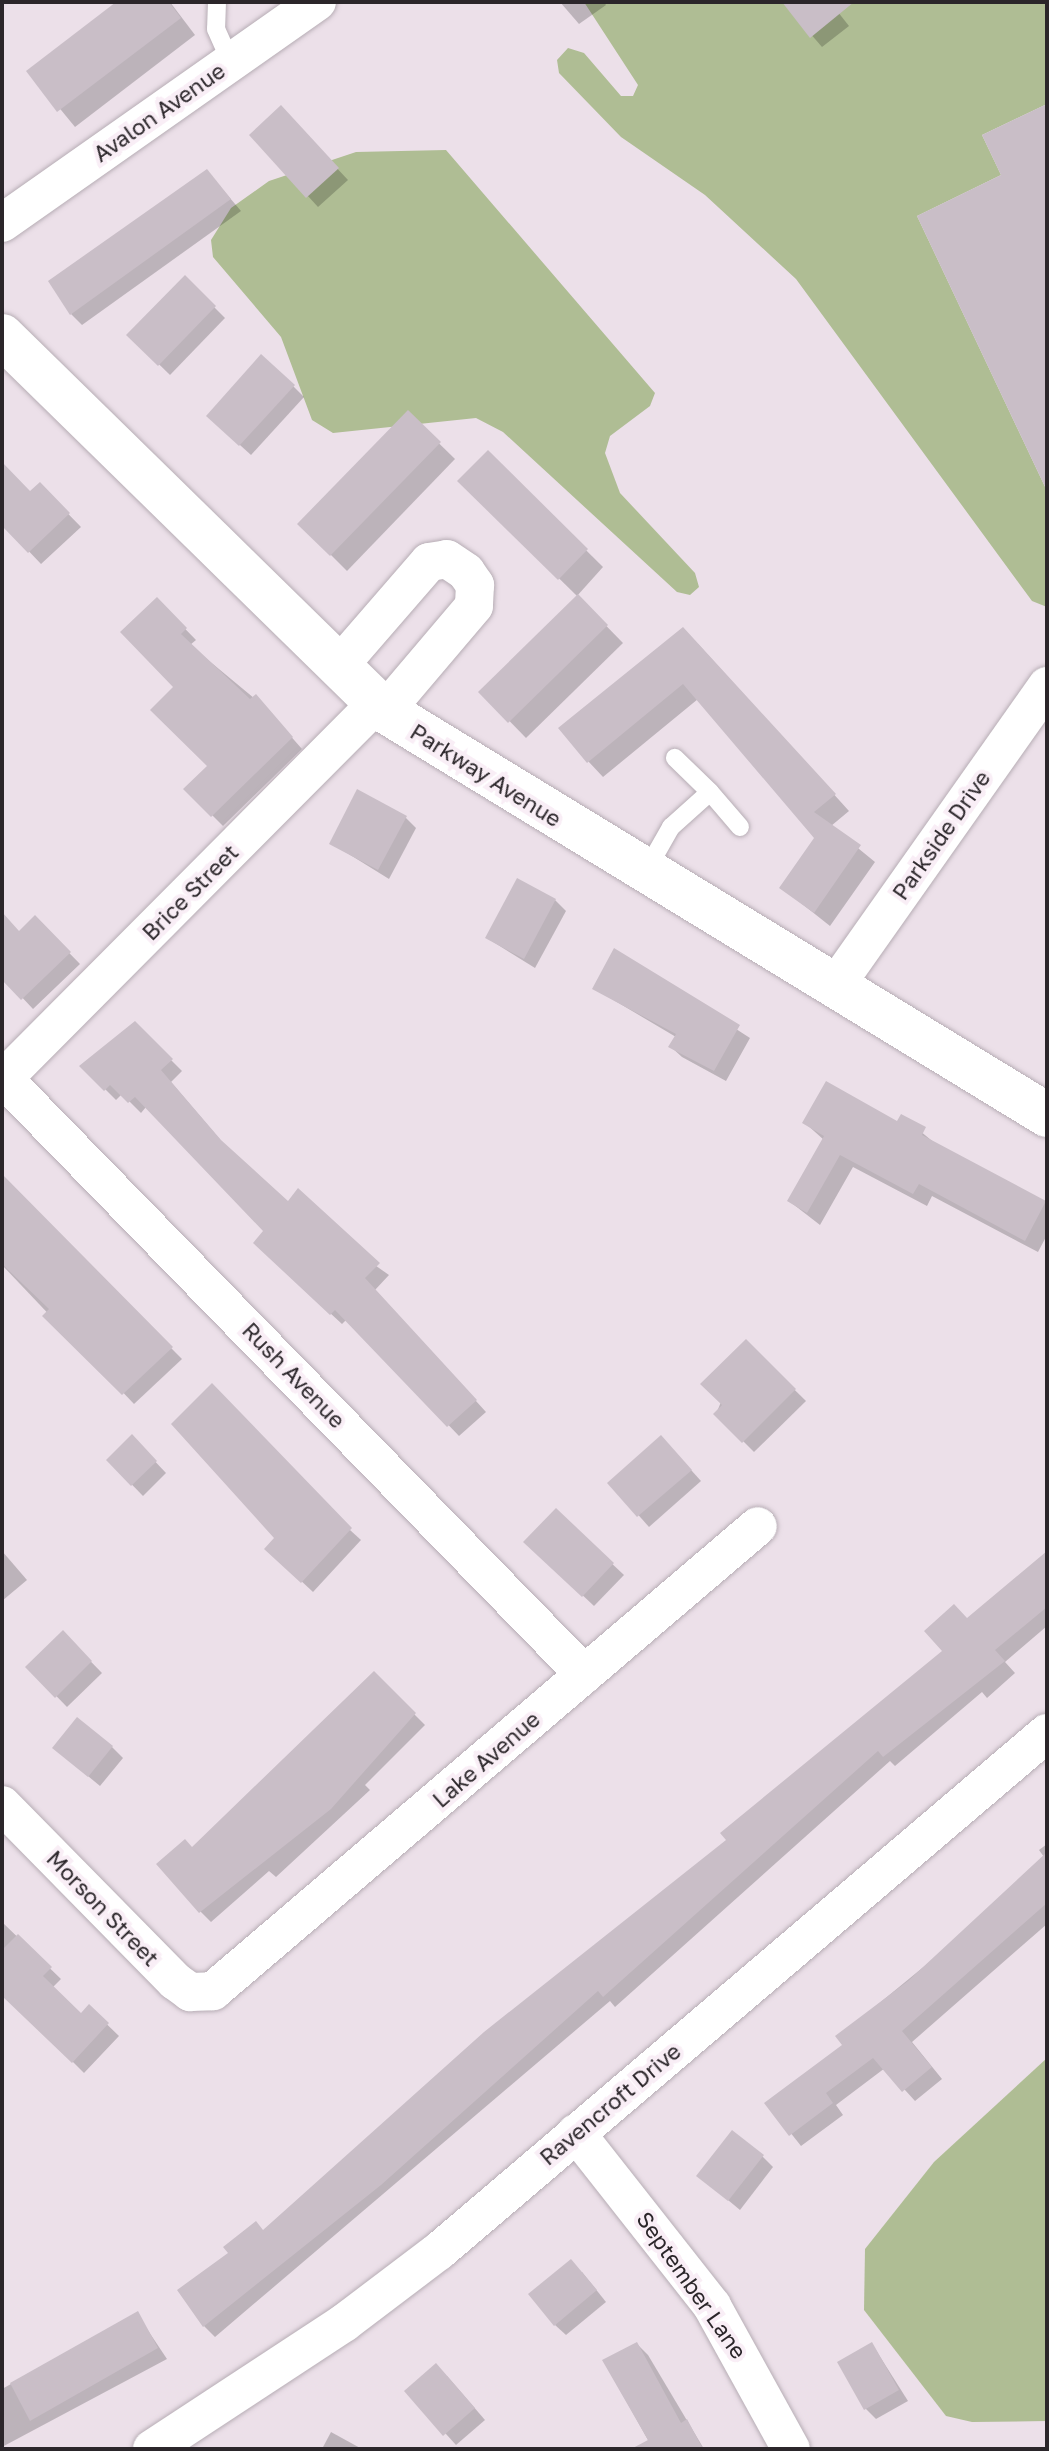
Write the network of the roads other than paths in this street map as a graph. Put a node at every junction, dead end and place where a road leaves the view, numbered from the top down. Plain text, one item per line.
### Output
1 (217, 2) edge
2 (317, 2) edge
3 (230, 61) junction
4 (2, 223) edge
5 (2, 336) edge
6 (338, 667) junction
7 (1047, 686) edge
8 (381, 707) junction
9 (675, 758) dead end
10 (710, 792) junction
11 (740, 827) dead end
12 (646, 871) junction
13 (836, 985) junction
14 (2, 1078) edge
15 (1047, 1115) edge
16 (758, 1526) dead end
17 (584, 1674) junction
18 (1047, 1733) edge
19 (2, 1805) edge
20 (213, 1991) joint
21 (576, 2133) junction
22 (163, 2446) edge
23 (791, 2449) edge

1 - 3 lane
2 - 3 street, Avalon Avenue
3 - 4 street, Avalon Avenue
5 - 6 street, Parkway Avenue
6 - 8 street, Parkway Avenue
6 - 8 street, Brice Street
7 - 13 street, Parkside Drive
8 - 12 street, Parkway Avenue
8 - 14 street, Brice Street
9 - 10 lane
10 - 11 lane
10 - 12 lane
12 - 13 street, Parkway Avenue
13 - 15 street, Parkway Avenue
14 - 17 street, Rush Avenue
16 - 17 street, Lake Avenue
17 - 20 street, Lake Avenue
18 - 21 street, Ravencroft Drive
19 - 20 street, Morson Street
21 - 22 street, Ravencroft Drive
21 - 23 street, September Lane

